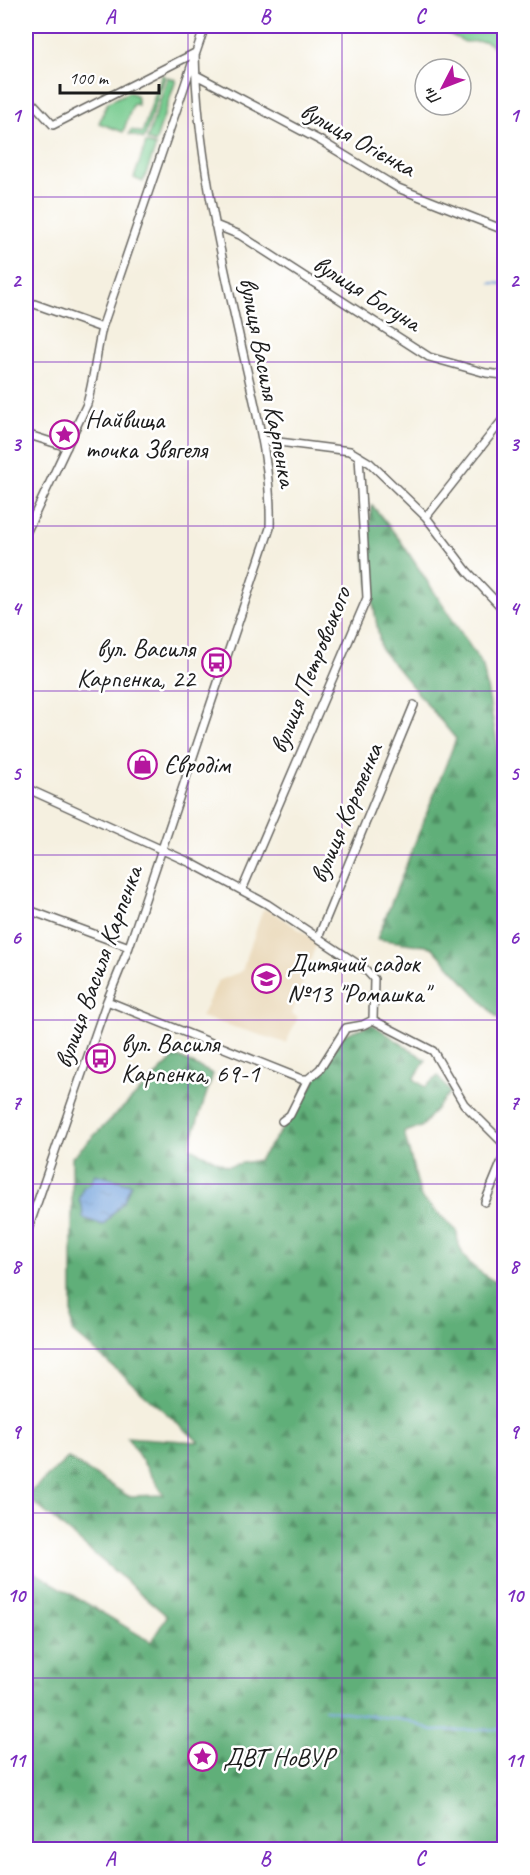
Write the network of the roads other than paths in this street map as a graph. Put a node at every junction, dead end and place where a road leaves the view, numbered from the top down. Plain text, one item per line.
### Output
1 (205, 26) edge
2 (195, 53) junction
3 (195, 75) junction
4 (26, 99) edge
5 (215, 225) junction
6 (504, 230) edge
7 (26, 301) edge
8 (102, 328) junction
9 (504, 375) edge
10 (504, 418) edge
11 (26, 434) edge
12 (262, 440) junction
13 (67, 447) junction
14 (359, 456) junction
15 (426, 517) junction
16 (26, 532) edge
17 (504, 610) edge
18 (414, 705) dead end
19 (26, 788) edge
20 (161, 848) junction
21 (242, 890) junction
22 (26, 909) edge
23 (318, 938) junction
24 (129, 948) junction
25 (107, 1001) junction
26 (373, 1020) junction
27 (308, 1079) junction
28 (282, 1122) dead end
29 (504, 1144) edge
30 (504, 1156) edge
31 (485, 1202) dead end
32 (26, 1235) edge

1 - 2 street
2 - 3 street, вулиця Василя Карпенка
2 - 4 street
2 - 8 street
3 - 5 street, вулиця Василя Карпенка
3 - 6 street, вулиця Огієнка
5 - 9 street, вулиця Богуна
5 - 12 street, вулиця Василя Карпенка
7 - 8 street
8 - 13 street
10 - 15 street
11 - 13 street
12 - 14 street
12 - 20 street, вулиця Василя Карпенка
13 - 16 street
14 - 15 street
14 - 21 street, вулиця Петровського
15 - 17 street
18 - 23 street, вулиця Короленка
19 - 20 street, вулиця Василя Карпенка
20 - 21 street
20 - 24 street, вулиця Василя Карпенка
21 - 23 street
22 - 24 street
23 - 26 street
24 - 25 street, вулиця Василя Карпенка
25 - 27 street
25 - 32 street, вулиця Василя Карпенка
26 - 27 street
26 - 29 street
27 - 28 street
30 - 31 street

